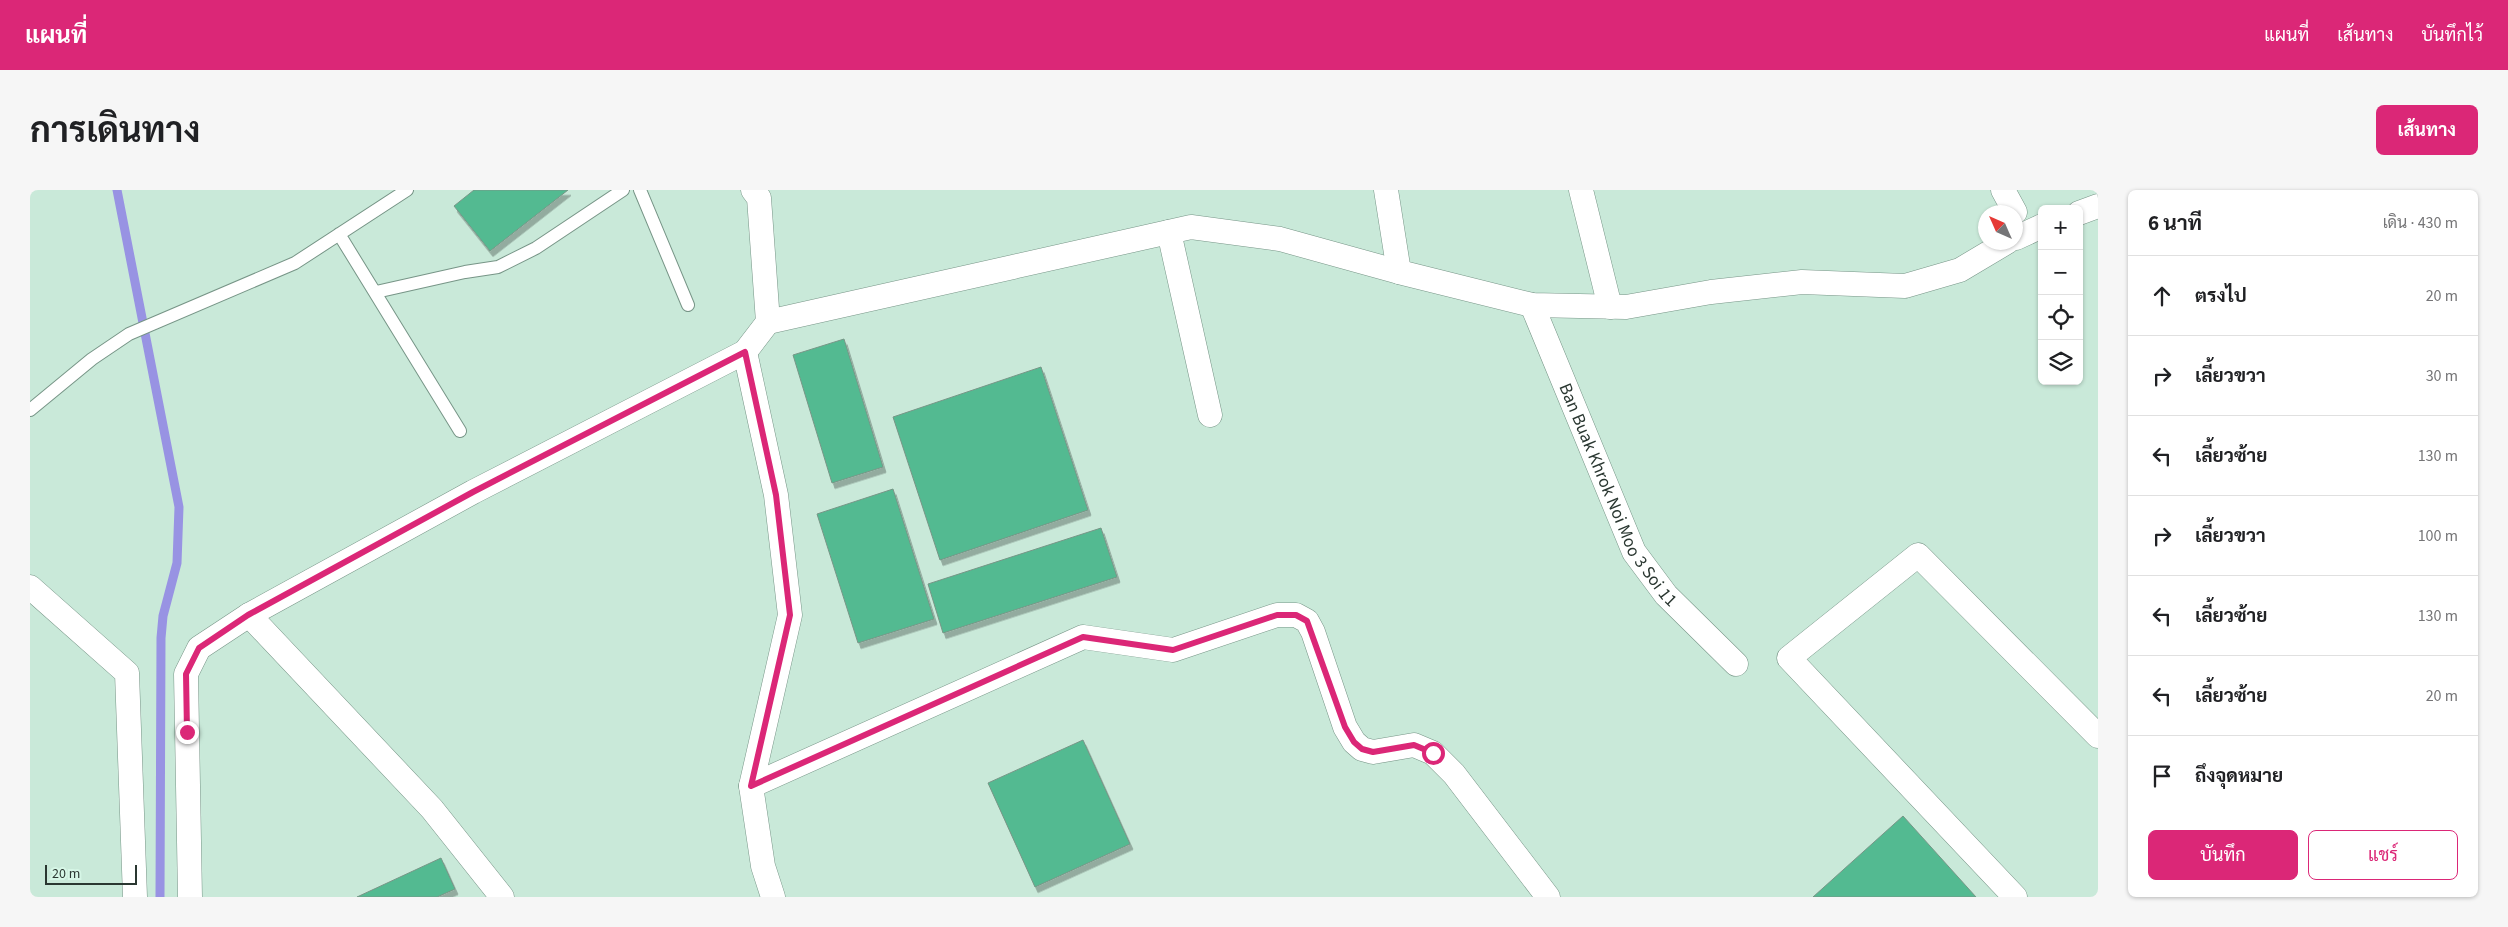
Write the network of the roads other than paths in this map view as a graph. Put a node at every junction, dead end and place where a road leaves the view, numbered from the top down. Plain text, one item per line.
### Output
1 (407, 190) edge
2 (623, 190) edge
3 (640, 190) edge
4 (753, 190) edge
5 (1386, 190) edge
6 (1580, 190) edge
7 (2003, 190) edge
8 (2010, 205) edge
9 (2098, 206) edge
10 (2083, 212) edge
11 (1169, 232) junction
12 (339, 234) junction
13 (1988, 250) edge
14 (1399, 272) junction
15 (376, 292) junction
16 (688, 305) dead end
17 (1532, 305) junction
18 (1610, 307) junction
19 (768, 322) junction
20 (745, 352) junction
21 (30, 410) edge
22 (1210, 415) dead end
23 (460, 431) dead end
24 (30, 587) edge
25 (248, 615) junction
26 (1736, 664) dead end
27 (2098, 736) edge
28 (751, 786) junction
29 (135, 897) edge
30 (190, 897) edge
31 (502, 897) edge
32 (773, 897) edge
33 (1548, 897) edge
34 (2015, 897) edge

1 - 12 lane
2 - 15 lane
3 - 16 lane
4 - 19 street
5 - 14 street
6 - 18 street
7 - 8 street
9 - 10 street
11 - 14 street
11 - 19 street
11 - 22 street
12 - 15 lane
12 - 21 lane
13 - 18 street
14 - 17 street
15 - 23 lane
17 - 18 street
17 - 26 street, Ban Buak Khrok Noi Moo 3 Soi 11
19 - 20 street
20 - 25 street
20 - 28 street
24 - 29 street
25 - 30 street
25 - 31 street
27 - 34 street
28 - 32 street
28 - 33 street

